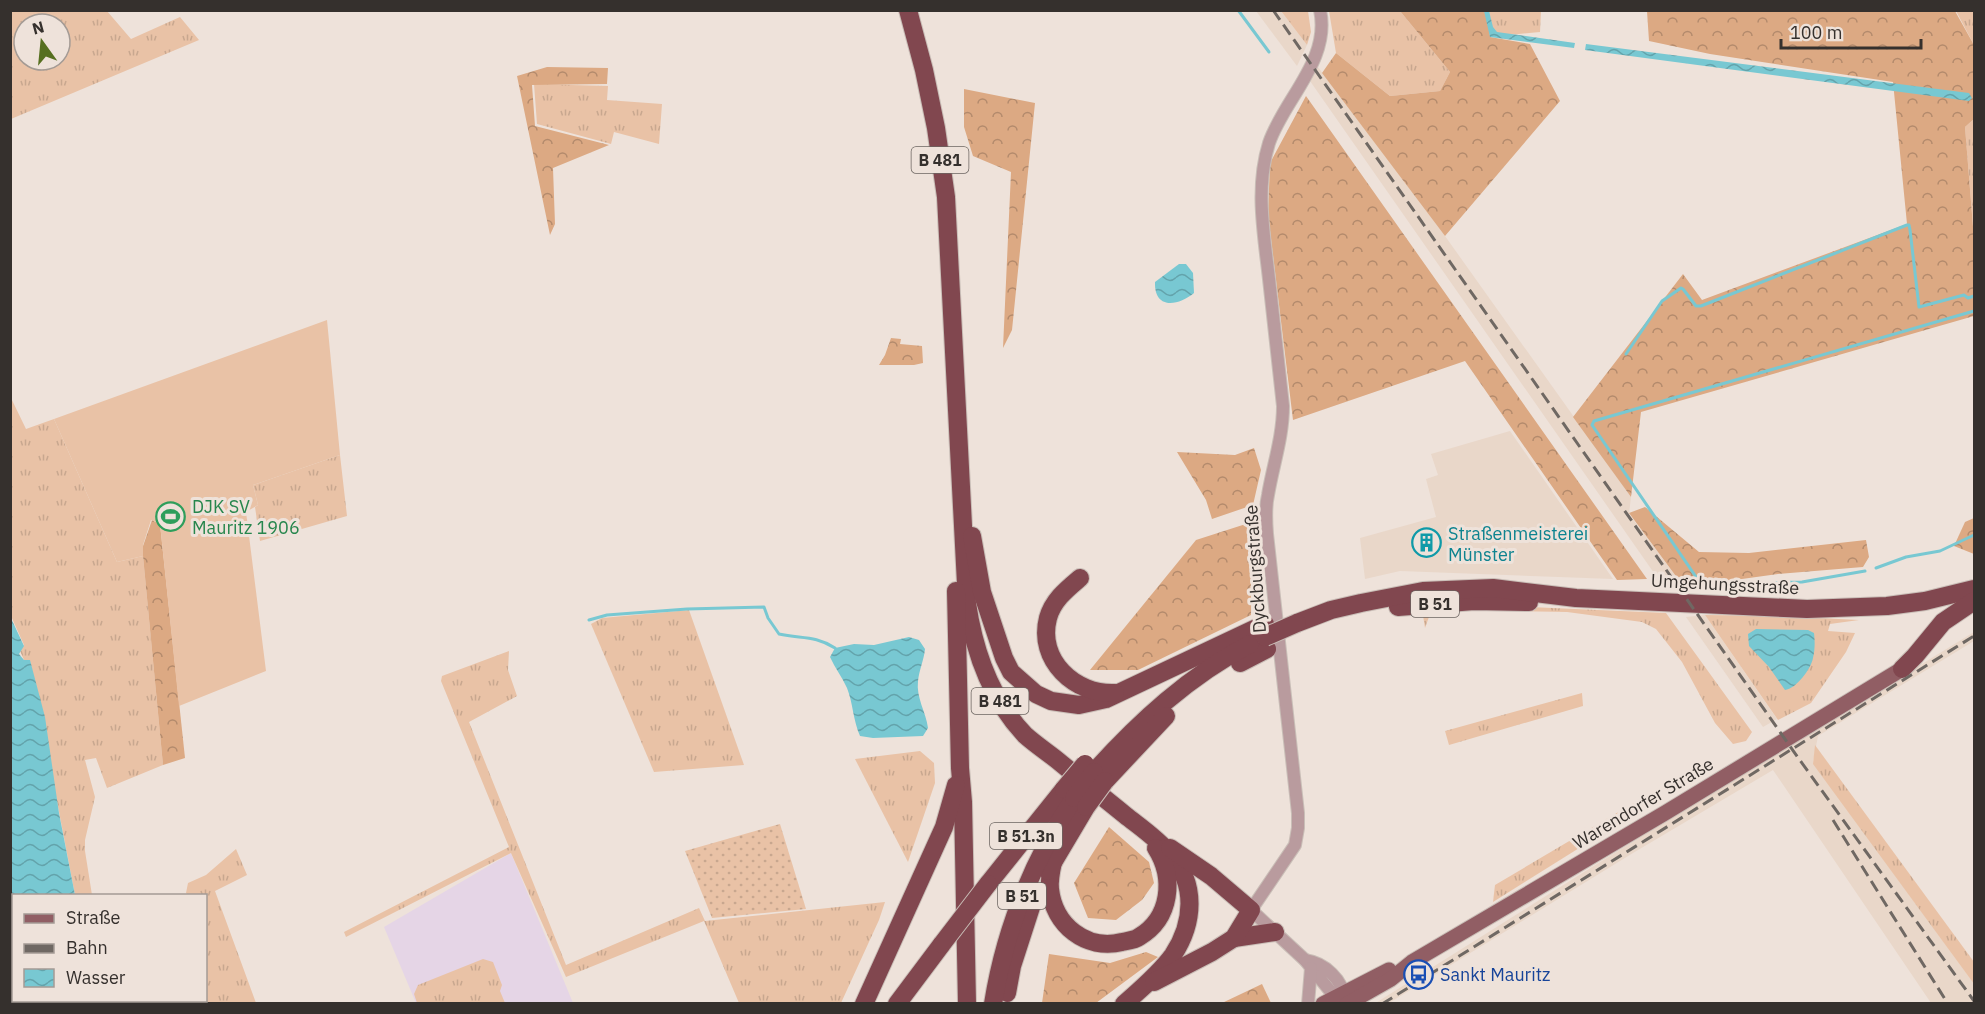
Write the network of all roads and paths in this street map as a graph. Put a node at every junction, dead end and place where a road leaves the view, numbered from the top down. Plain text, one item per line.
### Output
1 (908, 10) edge
2 (1320, 10) edge
3 (963, 514) junction
4 (965, 561) junction
5 (1080, 578) dead end
6 (1974, 589) edge
7 (1576, 598) junction
8 (1974, 601) edge
9 (1297, 623) junction
10 (1266, 637) junction
11 (1226, 644) junction
12 (1902, 669) joint
13 (1120, 693) junction
14 (960, 768) junction
15 (1095, 772) junction
16 (1075, 798) junction
17 (1143, 830) junction
18 (1053, 862) junction
19 (1251, 910) junction
20 (1275, 932) junction
21 (1234, 938) junction
22 (1308, 964) junction
23 (1138, 991) junction
24 (1340, 1001) edge
25 (864, 1004) edge
26 (897, 1004) edge
27 (967, 1004) edge
28 (993, 1004) edge
29 (1006, 1004) edge
30 (1124, 1004) edge
31 (1308, 1004) edge

1 - 3 highway, B 481
2 - 19 street, Dyckburgstraße
3 - 4 highway, B 481
3 - 13 highway
4 - 14 highway
4 - 17 highway, B 481
5 - 13 highway
6 - 7 highway, Umgehungsstraße / B 51
7 - 9 highway, Umgehungsstraße / B 51
7 - 9 highway, Umgehungsstraße / B 51
8 - 12 highway
9 - 10 highway
10 - 11 highway
10 - 15 highway, B 51
11 - 13 highway
11 - 15 highway
12 - 24 main road, Warendorfer Straße
14 - 25 highway
14 - 27 highway
15 - 16 highway, B 51, bridge
15 - 16 highway, bridge
16 - 18 highway, B 51
16 - 26 highway, B 51.3n, bridge
16 - 28 highway, B 51
17 - 18 highway
17 - 19 highway, B 481
17 - 23 highway
18 - 29 highway, B 51
19 - 20 street
19 - 21 highway
20 - 21 highway
20 - 22 street
21 - 23 highway
22 - 24 street
22 - 31 street
23 - 30 highway

